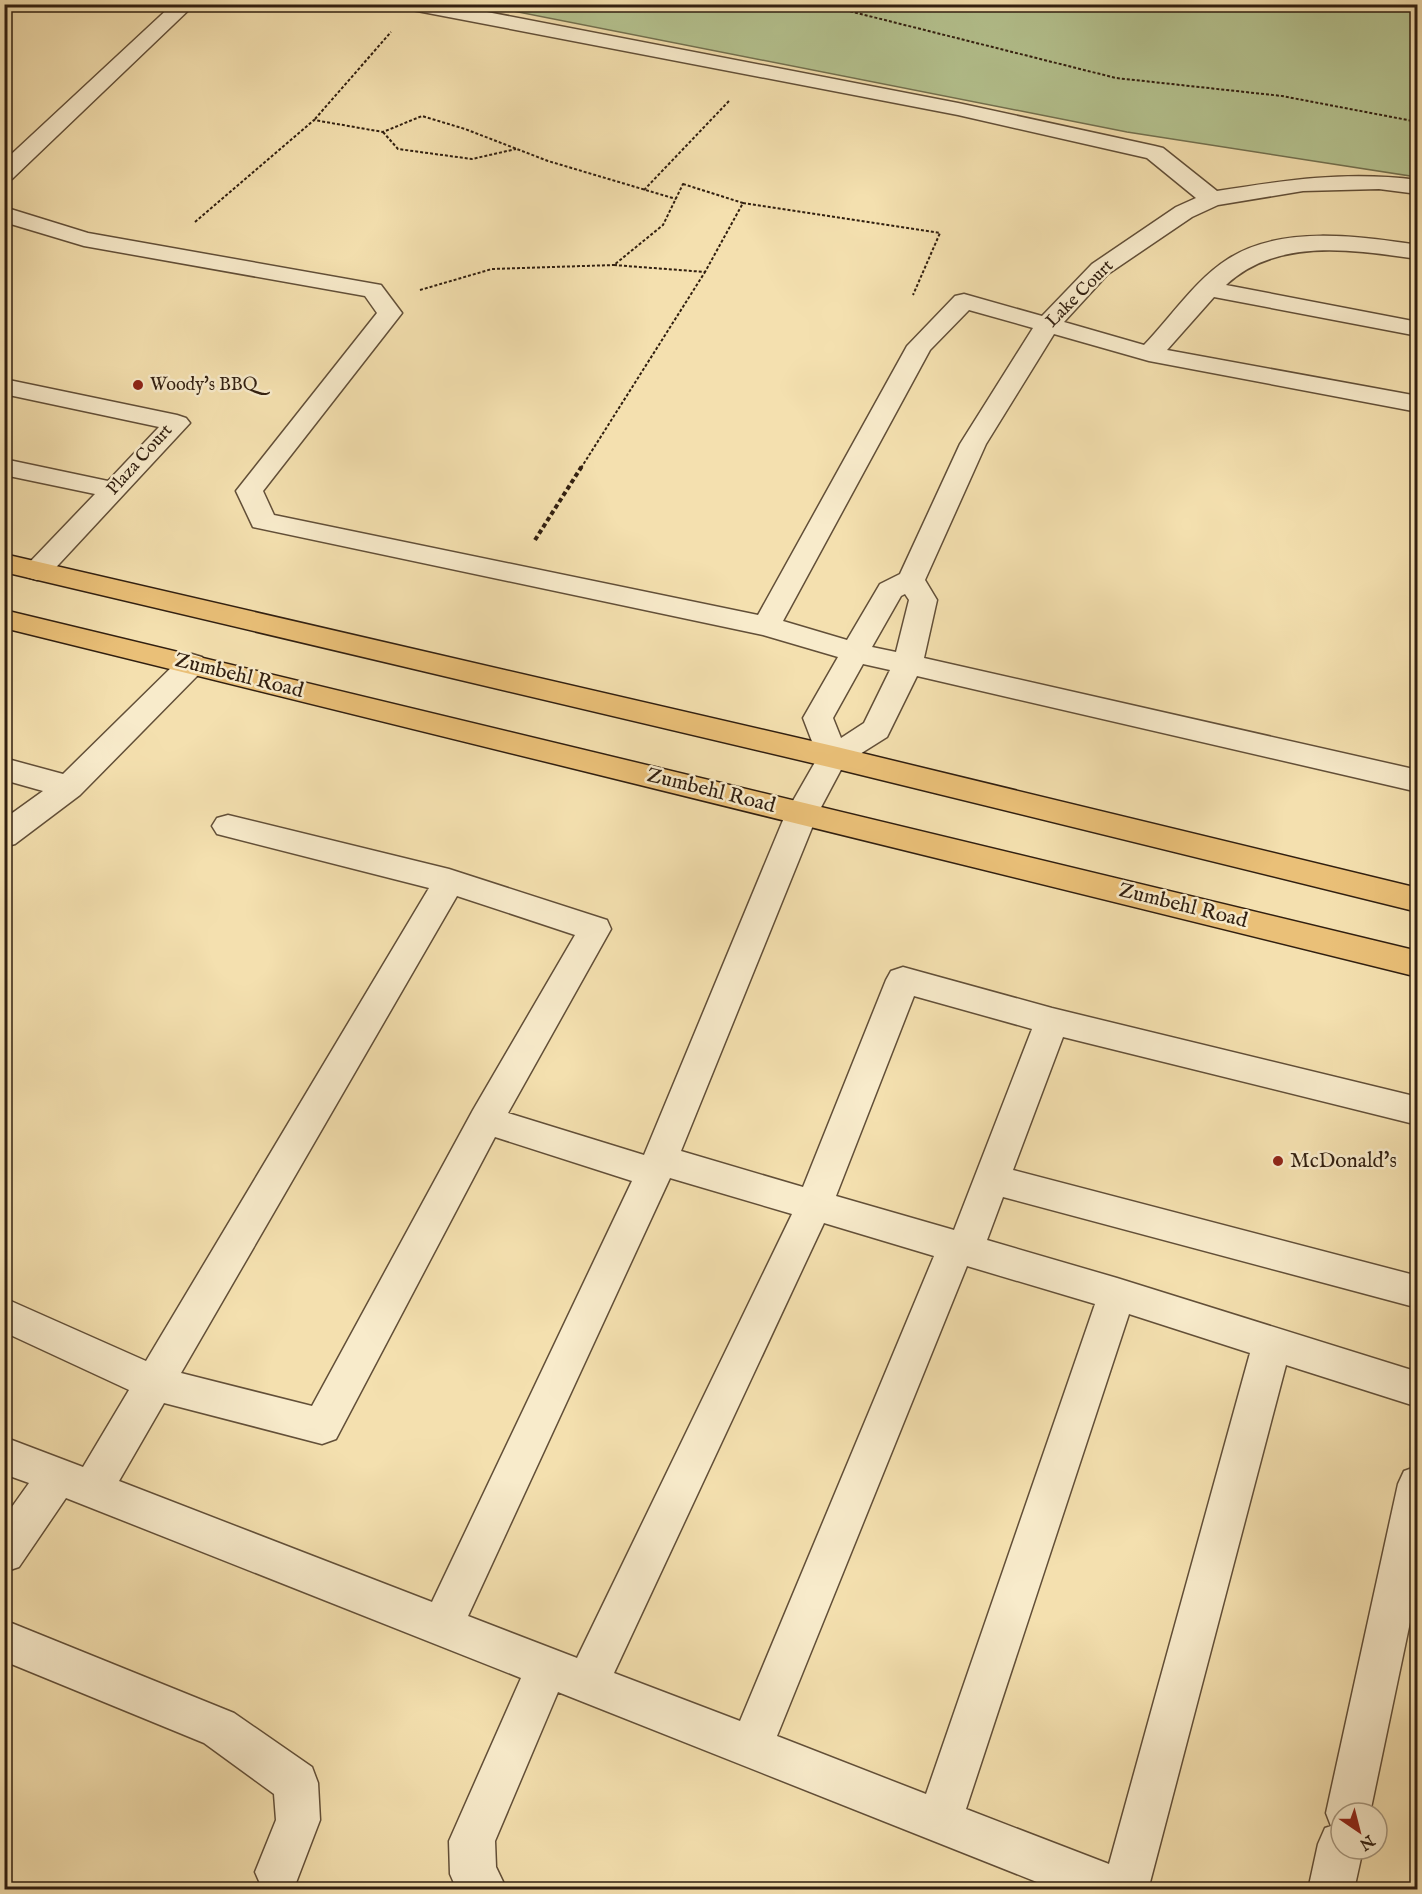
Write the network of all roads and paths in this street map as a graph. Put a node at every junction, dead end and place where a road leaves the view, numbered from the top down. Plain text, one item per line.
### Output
1 (184, 4) edge
2 (820, 4) edge
3 (413, 5) edge
4 (758, 71) junction
5 (314, 120) junction
6 (1418, 122) edge
7 (383, 132) junction
8 (517, 149) junction
9 (4, 174) edge
10 (1418, 187) edge
11 (645, 190) junction
12 (676, 199) junction
13 (1212, 199) junction
14 (743, 203) junction
15 (4, 214) edge
16 (159, 252) junction
17 (1418, 252) edge
18 (615, 265) junction
19 (705, 272) junction
20 (1211, 289) junction
21 (382, 302) junction
22 (960, 305) junction
23 (1047, 325) junction
24 (1418, 329) edge
25 (1149, 354) junction
26 (4, 386) edge
27 (1418, 404) edge
28 (4, 467) edge
29 (113, 490) junction
30 (4, 563) edge
31 (37, 571) junction
32 (514, 573) junction
33 (911, 580) junction
34 (4, 619) edge
35 (766, 626) junction
36 (853, 652) junction
37 (192, 664) junction
38 (908, 664) junction
39 (833, 757) junction
40 (4, 769) edge
41 (1418, 781) edge
42 (69, 787) junction
43 (802, 813) junction
44 (228, 826) dead end
45 (4, 836) edge
46 (448, 881) junction
47 (1418, 900) edge
48 (1418, 964) edge
49 (1052, 1021) junction
50 (1418, 1111) edge
51 (486, 1119) junction
52 (657, 1166) junction
53 (993, 1179) junction
54 (814, 1205) junction
55 (961, 1248) junction
56 (1418, 1292) edge
57 (1116, 1294) junction
58 (4, 1314) edge
59 (1272, 1344) junction
60 (154, 1383) junction
61 (1418, 1390) edge
62 (4, 1455) edge
63 (75, 1483) junction
64 (1418, 1484) edge
65 (4, 1553) edge
66 (442, 1626) junction
67 (4, 1640) edge
68 (567, 1675) junction
69 (752, 1747) junction
70 (1351, 1801) edge
71 (939, 1821) junction
72 (1337, 1861) edge
73 (278, 1872) dead end
74 (1113, 1889) edge
75 (484, 1890) edge
76 (1331, 1890) edge

1 - 9 street
2 - 6 path
3 - 4 street
3 - 5 path
4 - 11 path
4 - 13 street
5 - 7 path
5 - 16 path
7 - 8 path
7 - 8 path
8 - 11 path
10 - 13 street, Lake Court
11 - 12 path
12 - 14 path
12 - 18 path
13 - 23 street, Lake Court
14 - 19 path
14 - 22 path
15 - 16 street
16 - 21 street
17 - 20 street
18 - 19 path
18 - 21 path
19 - 32 path
20 - 24 street
20 - 25 street
21 - 32 street
22 - 23 street
22 - 35 street
23 - 25 street
23 - 33 street, Lake Court
25 - 27 street
26 - 29 street, Plaza Court
28 - 29 street
29 - 31 street, Plaza Court
30 - 31 main road
31 - 39 main road
32 - 35 street
33 - 36 street
33 - 38 street
34 - 37 main road, Zumbehl Road
35 - 36 street
36 - 38 street
36 - 39 street
37 - 42 street
37 - 43 main road, Zumbehl Road
38 - 39 street
38 - 41 street
39 - 43 street
39 - 47 main road
40 - 42 street
42 - 45 street
43 - 48 main road, Zumbehl Road
43 - 52 street
44 - 46 street
46 - 51 street
46 - 60 street
49 - 50 street
49 - 53 street
49 - 54 street
51 - 52 street
51 - 60 street
52 - 54 street
52 - 66 street
53 - 55 street
53 - 56 street
54 - 55 street
54 - 68 street
55 - 57 street
55 - 69 street
57 - 59 street
57 - 71 street
58 - 60 street
59 - 61 street
59 - 74 street
60 - 63 street
62 - 63 street
63 - 65 street
63 - 66 street
64 - 70 street
66 - 68 street
67 - 73 street
68 - 69 street
68 - 75 street
69 - 71 street
71 - 74 street
72 - 76 street

